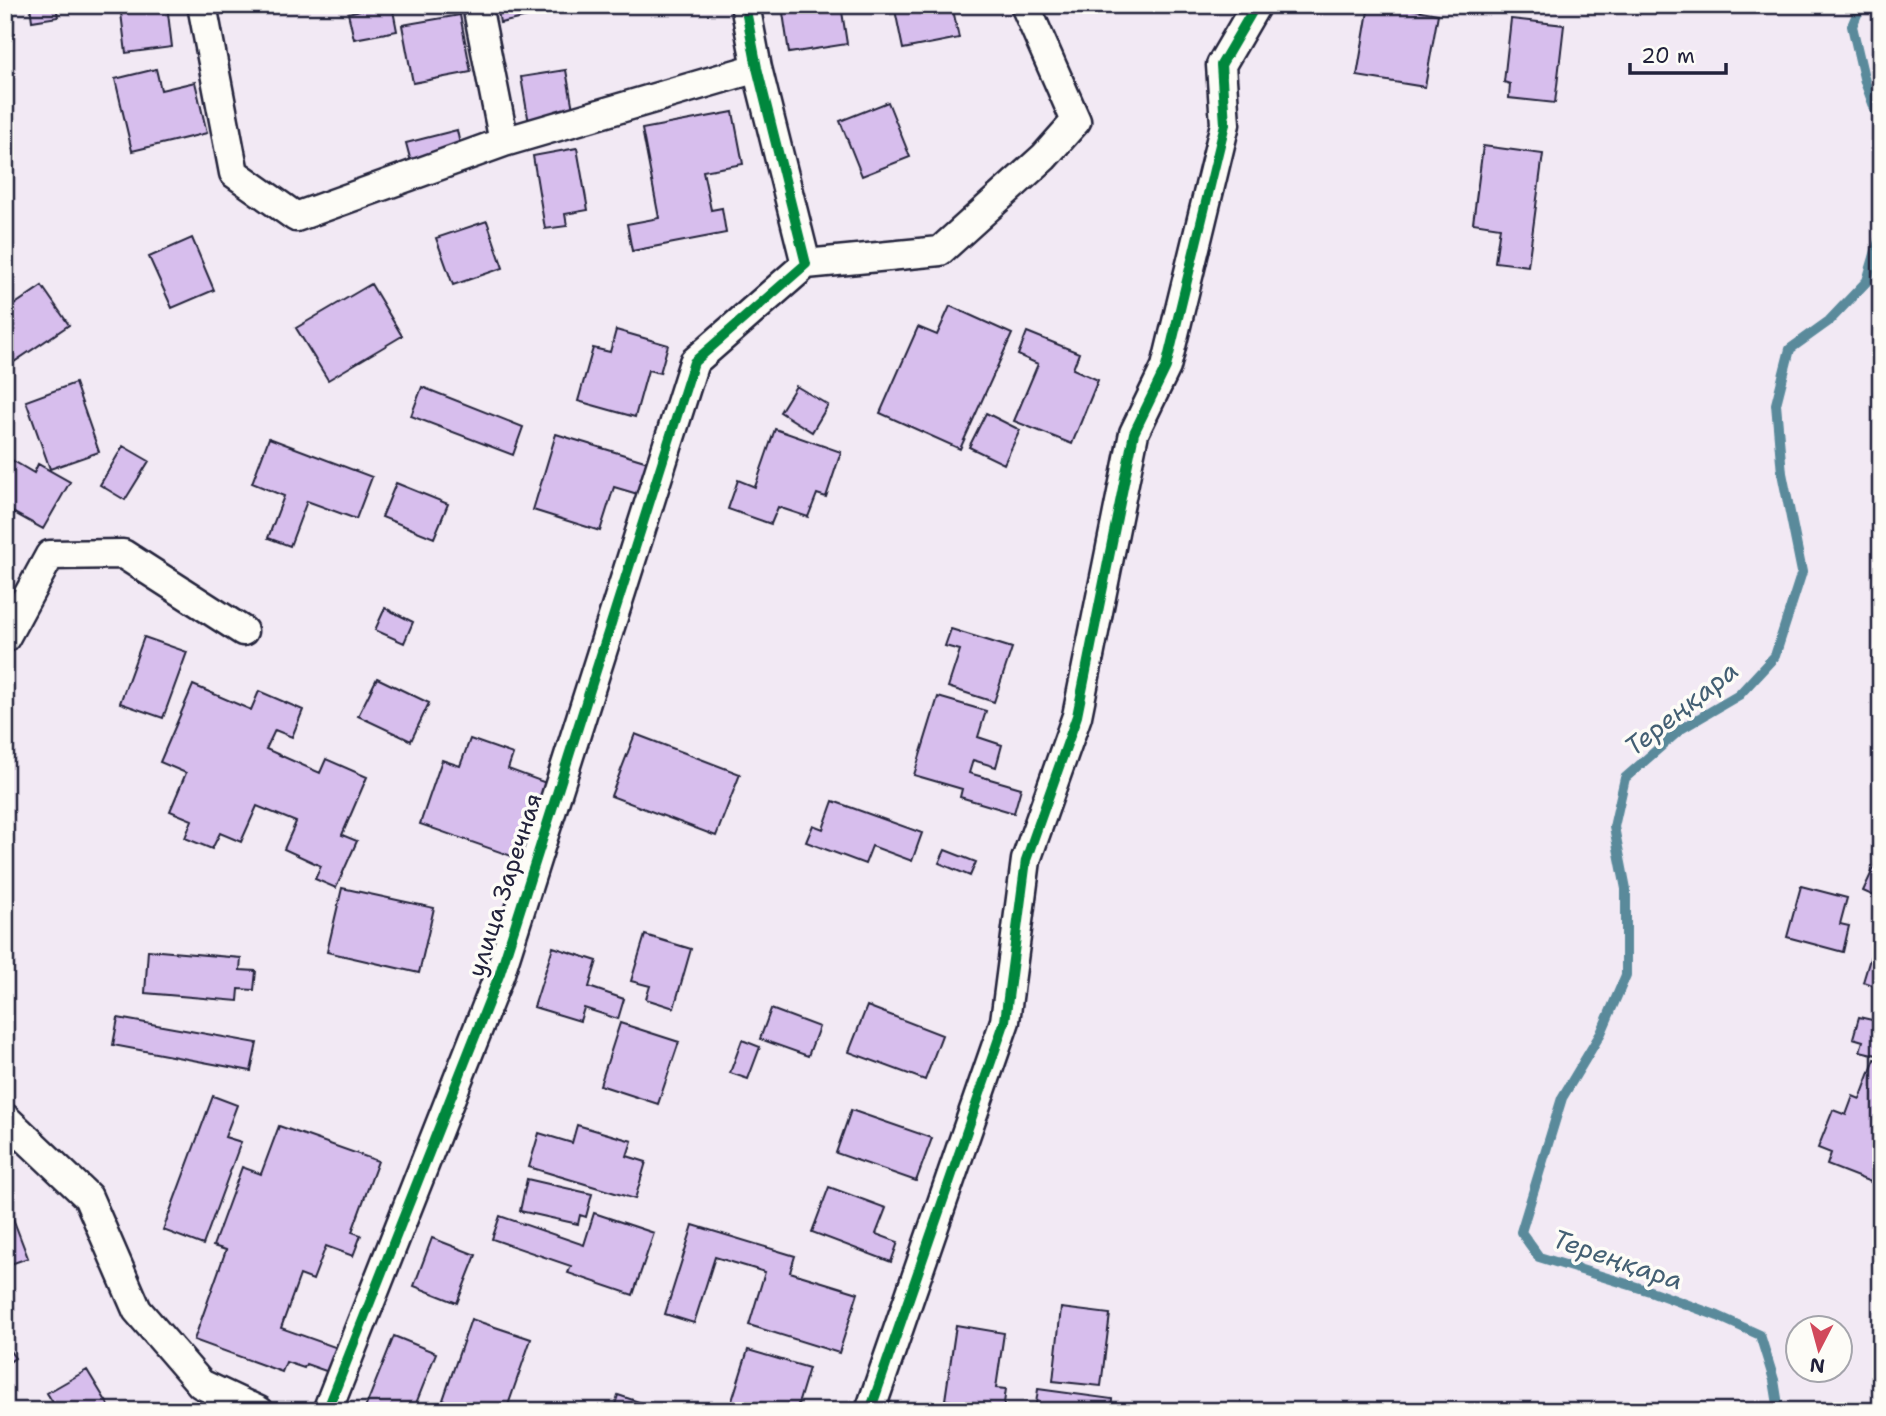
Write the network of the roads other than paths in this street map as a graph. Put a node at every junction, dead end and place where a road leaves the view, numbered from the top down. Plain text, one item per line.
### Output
1 (202, 5) edge
2 (477, 5) edge
3 (745, 5) edge
4 (1025, 5) edge
5 (1256, 5) edge
6 (757, 68) junction
7 (504, 142) junction
8 (806, 264) junction
9 (243, 631) dead end
10 (5, 638) edge
11 (5, 1118) edge
12 (259, 1411) edge
13 (327, 1411) edge
14 (870, 1411) edge

1 - 7 street
2 - 7 street
3 - 6 street
4 - 8 street
5 - 14 street
6 - 7 street
6 - 8 street
8 - 13 street, улица Заречная
9 - 10 street
11 - 12 street

